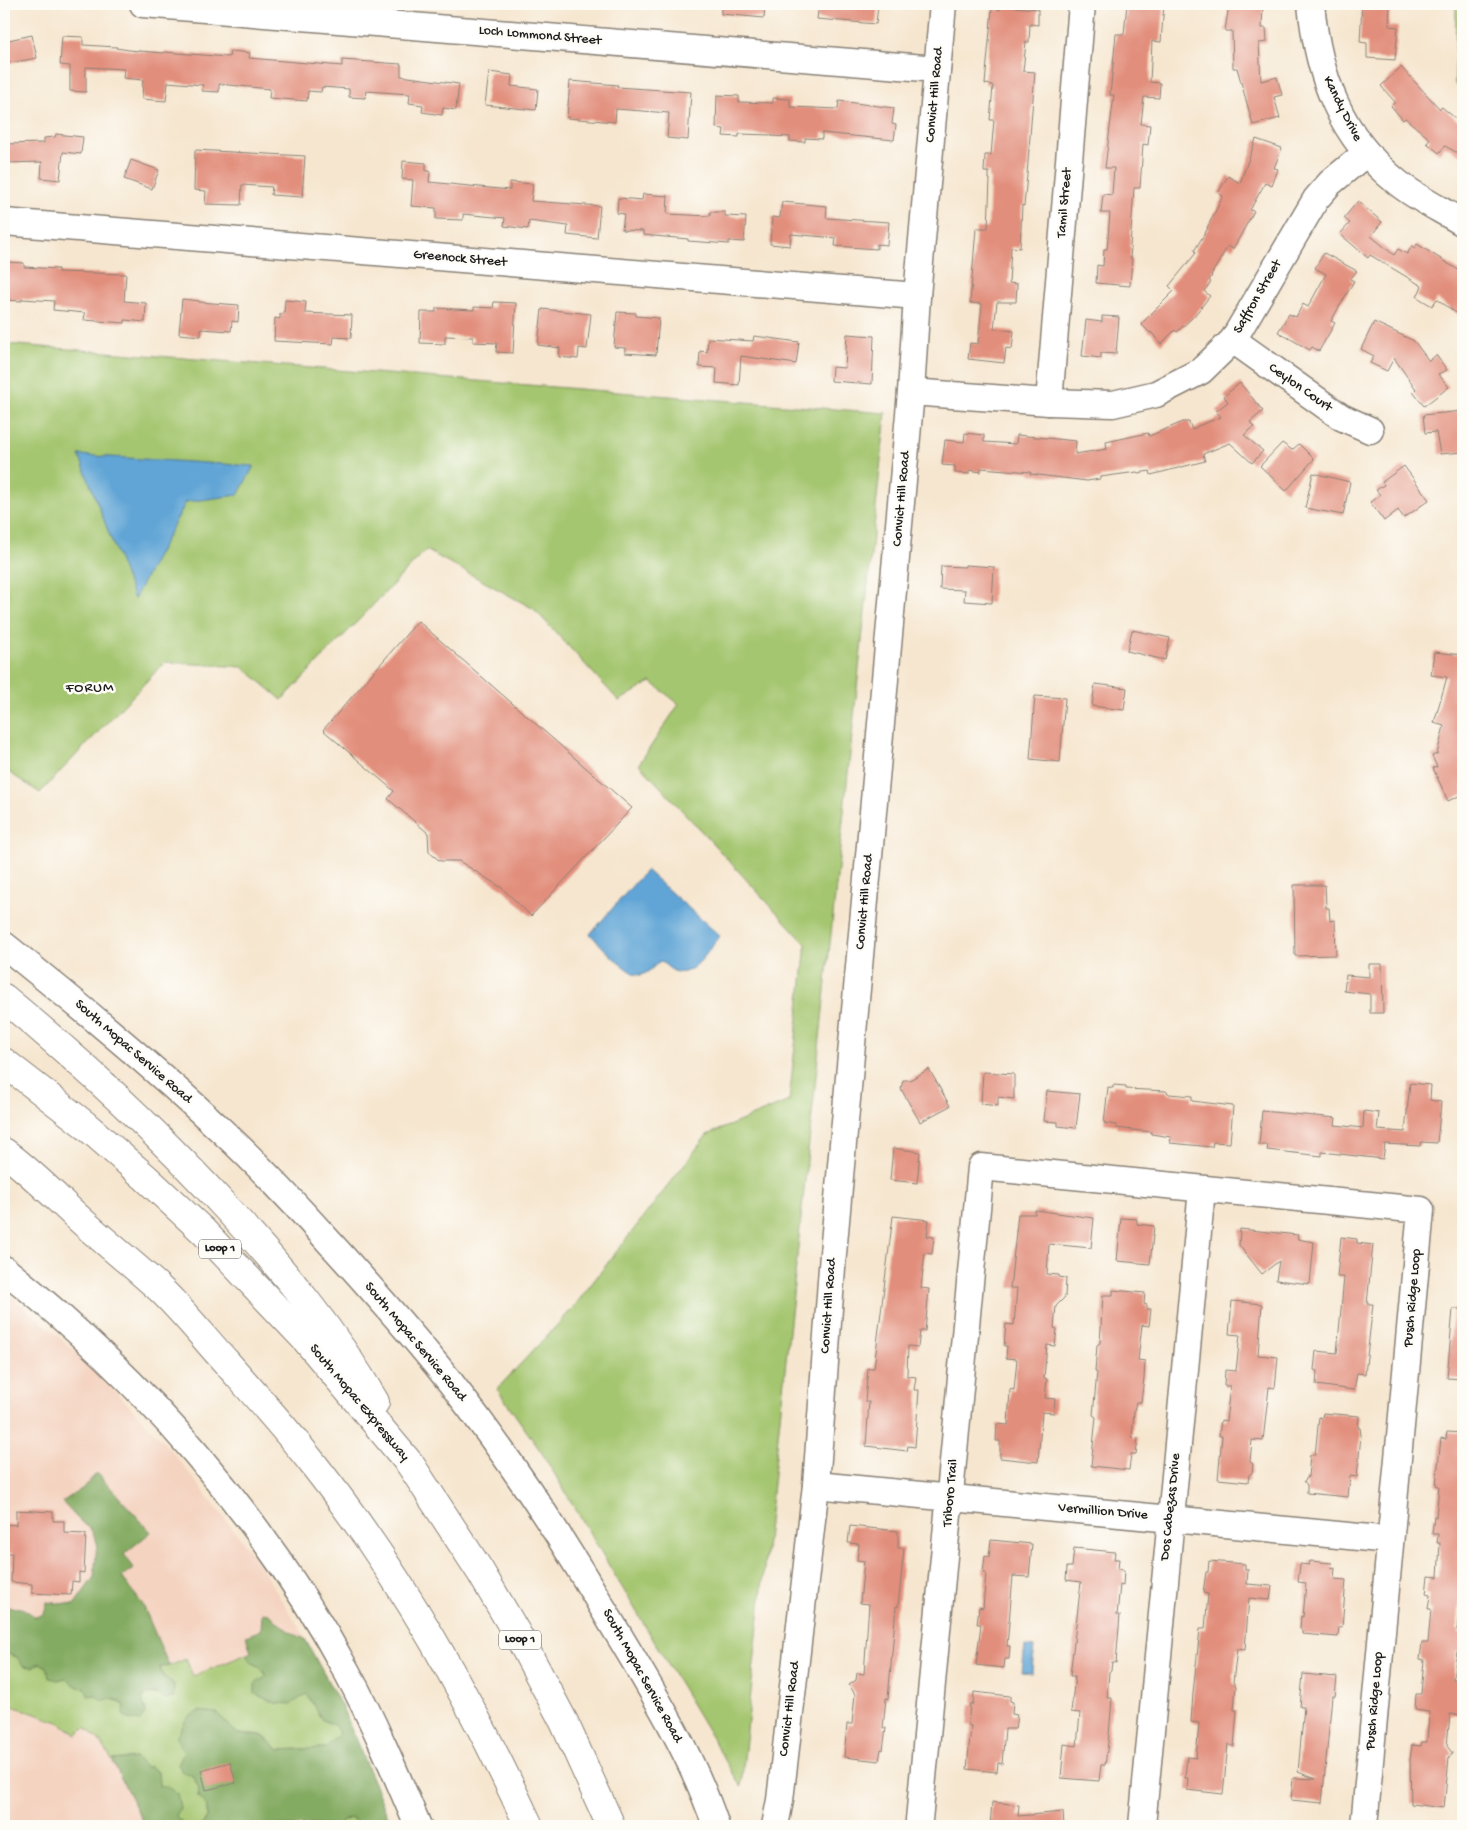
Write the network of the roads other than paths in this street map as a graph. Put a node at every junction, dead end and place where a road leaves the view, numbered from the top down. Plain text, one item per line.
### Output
1 (143, 4) edge
2 (943, 4) edge
3 (1082, 4) edge
4 (1311, 4) edge
5 (937, 69) junction
6 (1366, 154) junction
7 (4, 222) edge
8 (1463, 223) edge
9 (917, 296) junction
10 (1233, 340) junction
11 (911, 392) junction
12 (1049, 402) junction
13 (1370, 430) dead end
14 (4, 946) edge
15 (4, 998) edge
16 (4, 1062) edge
17 (4, 1152) edge
18 (981, 1167) joint
19 (4, 1172) edge
20 (1202, 1189) junction
21 (62, 1204) junction
22 (4, 1269) edge
23 (410, 1464) junction
24 (816, 1485) junction
25 (950, 1497) junction
26 (1170, 1518) junction
27 (1390, 1540) junction
28 (780, 1800) junction
29 (919, 1820) dead end
30 (418, 1826) edge
31 (528, 1826) edge
32 (611, 1826) edge
33 (716, 1826) edge
34 (775, 1826) edge
35 (779, 1826) edge
36 (1142, 1826) edge
37 (1364, 1826) edge

1 - 5 street, Loch Lommond Street
2 - 5 street, Convict Hill Road
3 - 12 street, Tamil Street
4 - 6 street, Kandy Drive
5 - 9 street, Convict Hill Road
6 - 8 street, Kandy Drive
6 - 10 street, Saffron Street
7 - 9 street, Greenock Street
9 - 11 street, Convict Hill Road
10 - 12 street, Saffron Street
10 - 13 street, Ceylon Court
11 - 12 street, Saffron Street
11 - 24 street, Convict Hill Road
14 - 33 street, South Mopac Service Road
15 - 23 highway
16 - 23 highway, South Mopac Expressway / Loop 1
17 - 21 highway
18 - 20 street, Pusch Ridge Loop
18 - 25 street, Triboro Trail
19 - 21 highway
20 - 26 street, Dos Cabezas Drive
20 - 27 street, Pusch Ridge Loop
21 - 31 highway
22 - 30 street
23 - 32 highway, South Mopac Expressway / Loop 1
24 - 25 street, Vermillion Drive
24 - 28 street, Convict Hill Road
25 - 26 street, Vermillion Drive
25 - 29 street, Triboro Trail
26 - 27 street, Vermillion Drive
26 - 36 street, Dos Cabezas Drive
27 - 37 street, Pusch Ridge Loop
28 - 34 street, Convict Hill Road
28 - 35 street, Convict Hill Road

